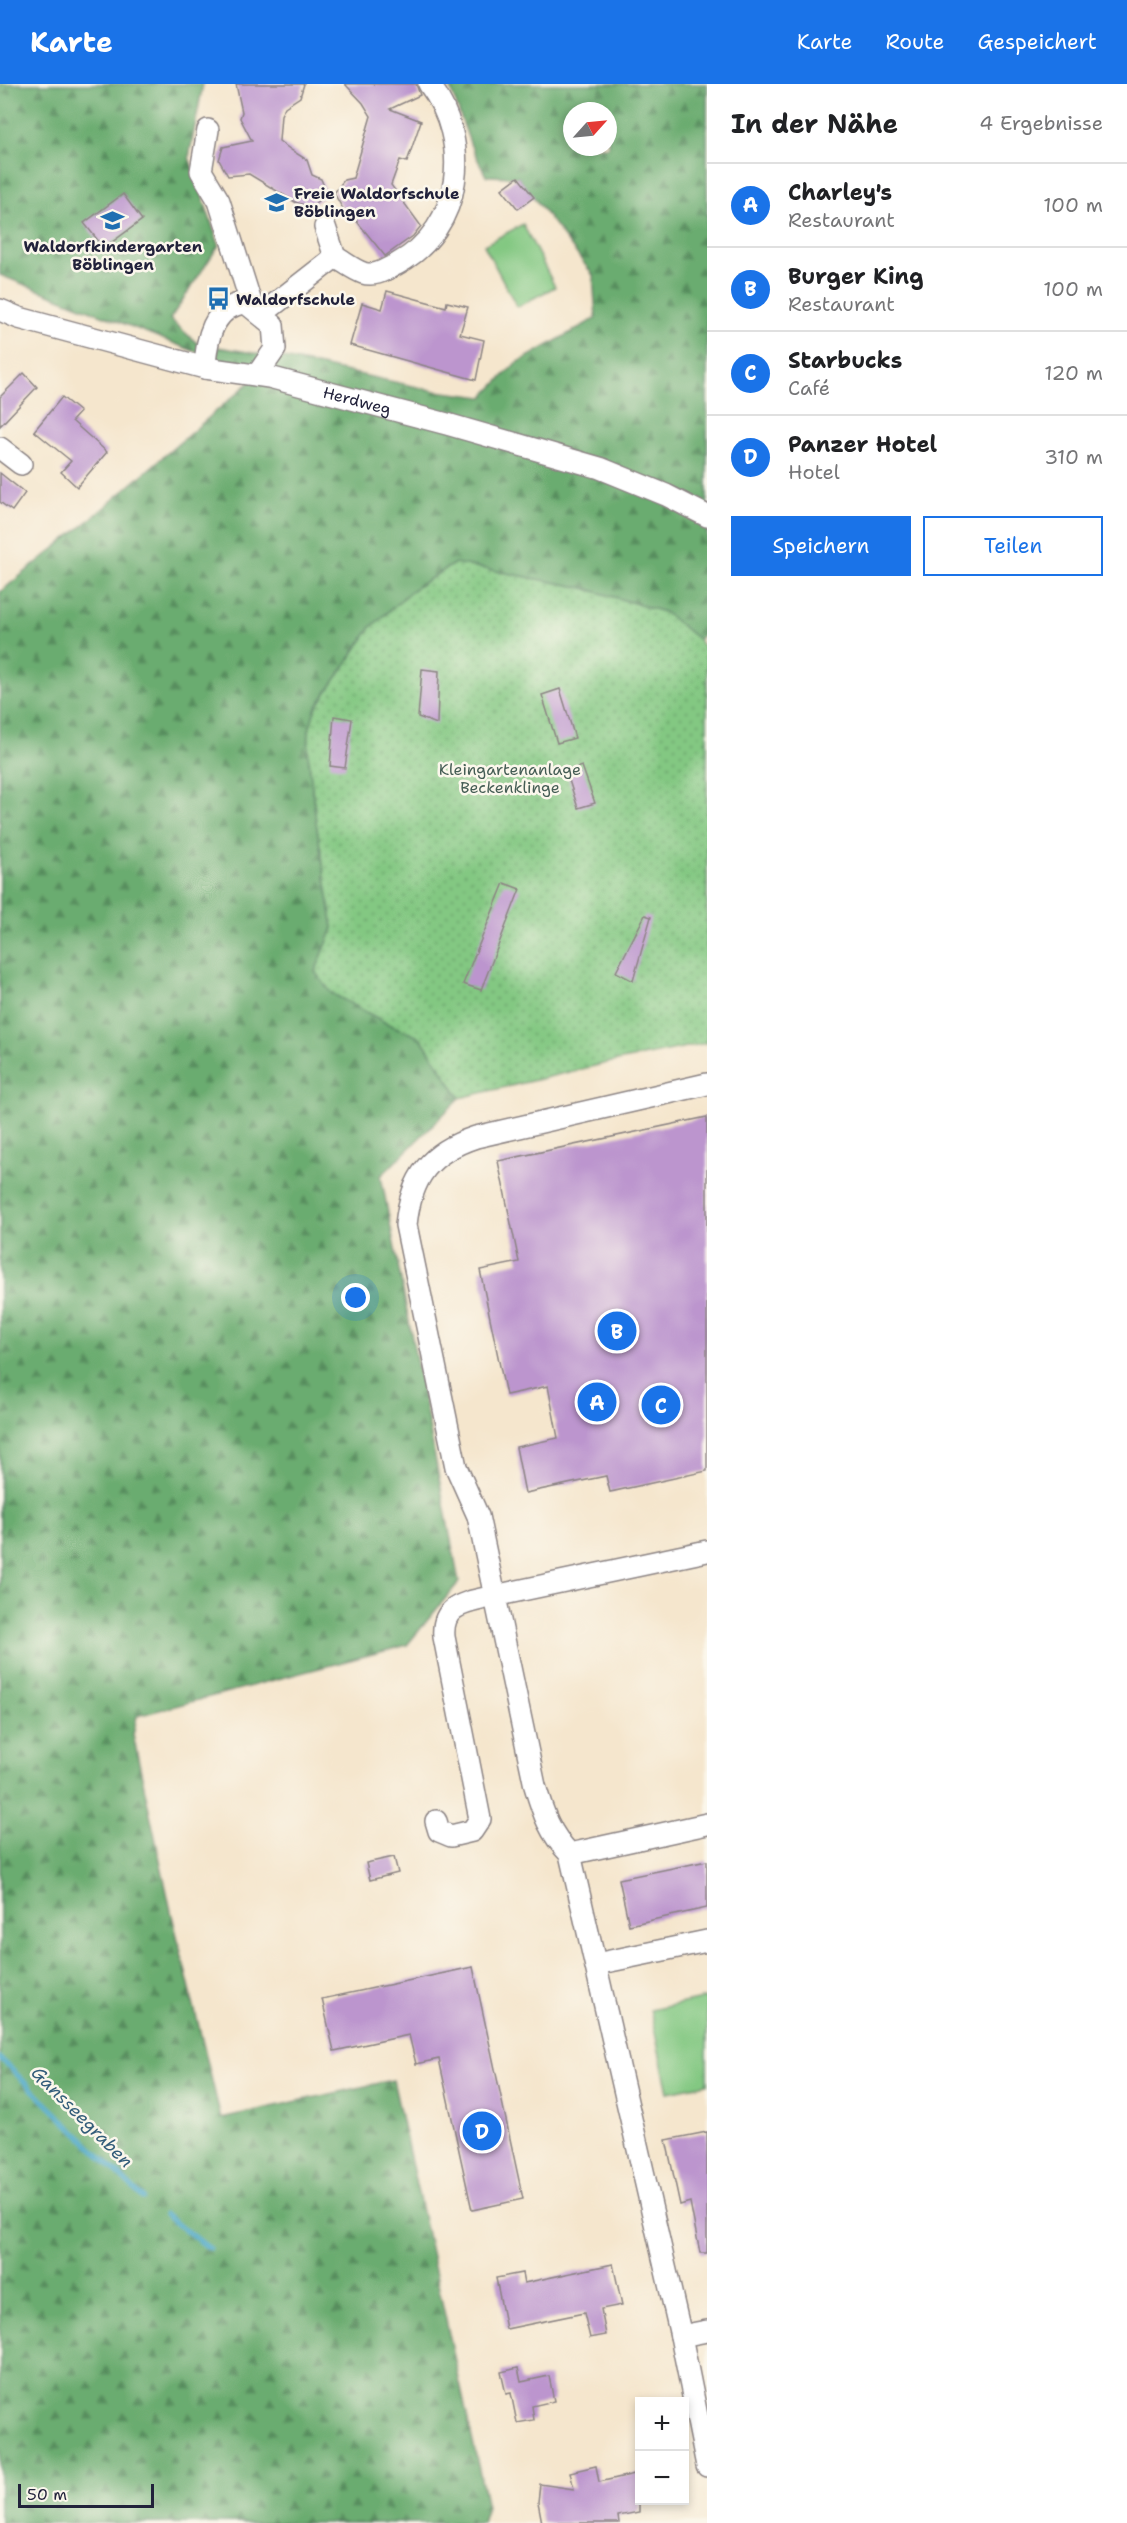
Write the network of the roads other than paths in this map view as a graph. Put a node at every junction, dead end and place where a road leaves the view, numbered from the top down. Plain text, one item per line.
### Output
1 (429, 84) edge
2 (208, 130) dead end
3 (325, 227) dead end
4 (335, 257) junction
5 (0, 310) edge
6 (257, 310) junction
7 (206, 368) junction
8 (257, 375) junction
9 (0, 448) edge
10 (21, 464) dead end
11 (707, 516) edge
12 (707, 1084) edge
13 (707, 1551) edge
14 (494, 1596) junction
15 (436, 1821) dead end
16 (707, 1824) edge
17 (570, 1854) junction
18 (707, 1941) edge
19 (596, 1964) junction
20 (707, 2331) edge
21 (681, 2336) junction
22 (707, 2466) edge

1 - 4 street
2 - 6 street
3 - 4 street
4 - 6 street
5 - 7 street, Herdweg
6 - 7 street
6 - 8 street
7 - 8 street, Herdweg
8 - 11 street, Herdweg
9 - 10 street
12 - 14 street
13 - 14 street
14 - 15 street
14 - 17 street
16 - 17 street
17 - 19 street
18 - 19 street
19 - 21 street
20 - 21 street
21 - 22 street

